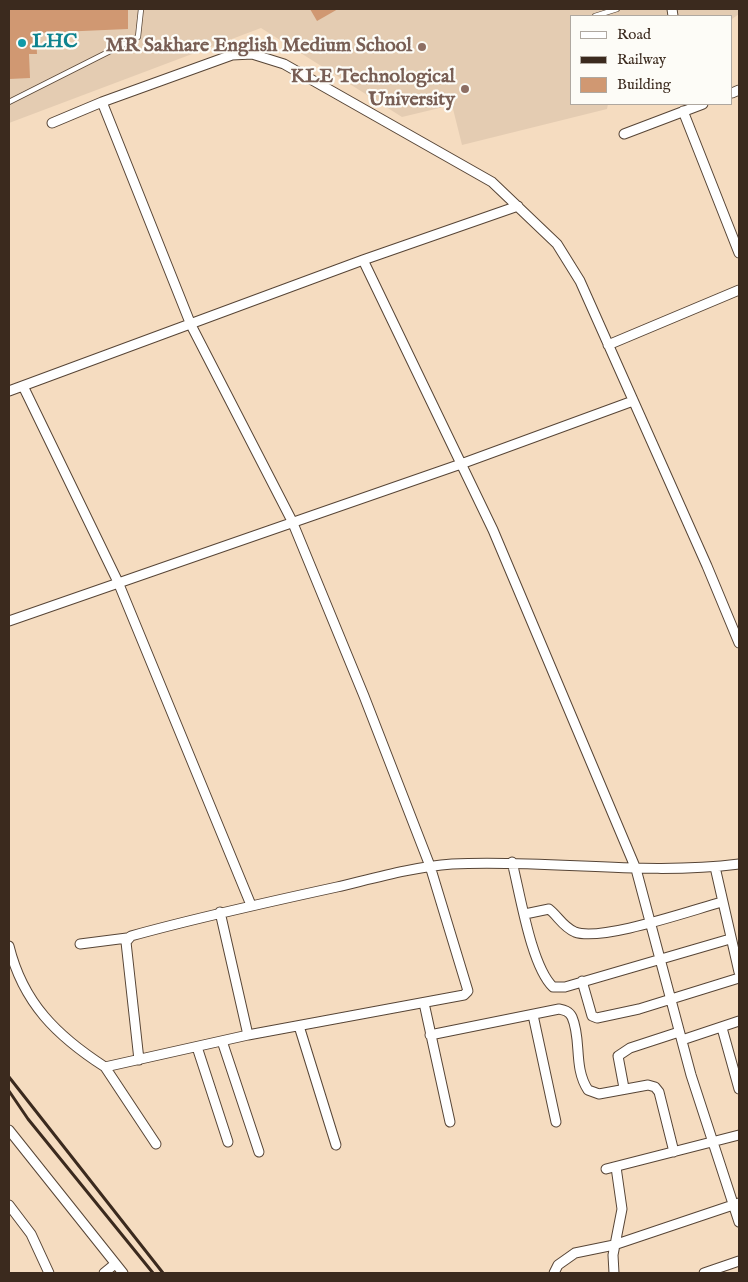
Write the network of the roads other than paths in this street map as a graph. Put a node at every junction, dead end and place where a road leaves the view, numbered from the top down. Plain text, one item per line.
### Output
1 (141, 9) edge
2 (617, 9) edge
3 (598, 15) edge
4 (9, 102) edge
5 (102, 102) junction
6 (700, 105) edge
7 (683, 111) junction
8 (52, 124) dead end
9 (624, 134) dead end
10 (518, 206) junction
11 (739, 253) edge
12 (363, 260) junction
13 (739, 290) edge
14 (191, 325) junction
15 (608, 345) junction
16 (23, 386) junction
17 (9, 391) edge
18 (633, 401) junction
19 (461, 464) junction
20 (292, 521) junction
21 (118, 582) junction
22 (9, 621) edge
23 (739, 643) edge
24 (512, 862) junction
25 (739, 864) edge
26 (430, 866) junction
27 (715, 867) junction
28 (636, 869) junction
29 (722, 902) junction
30 (251, 905) junction
31 (220, 912) junction
32 (525, 914) junction
33 (650, 921) junction
34 (127, 938) junction
35 (730, 939) junction
36 (80, 944) dead end
37 (9, 946) edge
38 (659, 958) junction
39 (739, 972) edge
40 (739, 978) edge
41 (582, 981) junction
42 (670, 999) junction
43 (424, 1003) junction
44 (533, 1015) junction
45 (739, 1021) edge
46 (299, 1026) junction
47 (722, 1028) junction
48 (248, 1035) junction
49 (430, 1035) junction
50 (680, 1036) junction
51 (222, 1041) junction
52 (197, 1047) junction
53 (139, 1060) junction
54 (105, 1067) junction
55 (737, 1074) edge
56 (624, 1088) junction
57 (739, 1089) edge
58 (450, 1122) dead end
59 (556, 1122) dead end
60 (9, 1130) edge
61 (739, 1135) edge
62 (228, 1142) dead end
63 (712, 1142) junction
64 (156, 1144) dead end
65 (336, 1145) dead end
66 (259, 1152) dead end
67 (674, 1152) junction
68 (616, 1167) junction
69 (606, 1169) dead end
70 (736, 1204) edge
71 (9, 1205) edge
72 (739, 1222) edge
73 (614, 1245) junction
74 (739, 1262) edge
75 (115, 1264) junction
76 (49, 1273) edge
77 (104, 1273) edge
78 (123, 1273) edge
79 (554, 1273) edge
80 (614, 1273) edge
81 (704, 1273) edge

1 - 4 lane
2 - 3 lane
5 - 8 street
5 - 10 street
5 - 14 street
6 - 7 street
7 - 9 street
7 - 11 street
10 - 12 street
10 - 15 street
12 - 14 street
12 - 19 street
13 - 15 street
14 - 16 street
14 - 20 street
15 - 18 street
16 - 17 street
16 - 21 street
18 - 19 street
18 - 23 street
19 - 20 street
19 - 28 street
20 - 21 street
20 - 26 street
21 - 22 street
21 - 30 street
24 - 26 street
24 - 28 street
24 - 32 street
25 - 27 street
26 - 30 street
26 - 43 street
27 - 28 street
27 - 29 street
28 - 33 street
29 - 33 street
29 - 35 street
30 - 31 street
31 - 34 street
31 - 48 street
32 - 33 street
32 - 41 street
33 - 38 street
34 - 36 street
34 - 53 street
35 - 38 street
35 - 39 street
37 - 54 street
38 - 41 street
38 - 42 street
40 - 42 street
41 - 42 street
42 - 50 street
43 - 46 street
43 - 49 street
44 - 49 street
44 - 56 street
44 - 59 street
45 - 47 street
46 - 48 street
46 - 65 street
47 - 50 street
47 - 55 street
48 - 51 street
49 - 58 street
50 - 56 street
50 - 63 street
51 - 52 street
51 - 66 street
52 - 53 street
52 - 62 street
53 - 54 street
54 - 64 street
55 - 57 street
56 - 67 street
60 - 75 street
61 - 63 street
63 - 67 street
63 - 70 street
67 - 68 street
68 - 69 street
68 - 73 street
70 - 72 street
70 - 73 street
71 - 76 street
73 - 79 street
73 - 80 street
74 - 81 street
75 - 77 street
75 - 78 street

